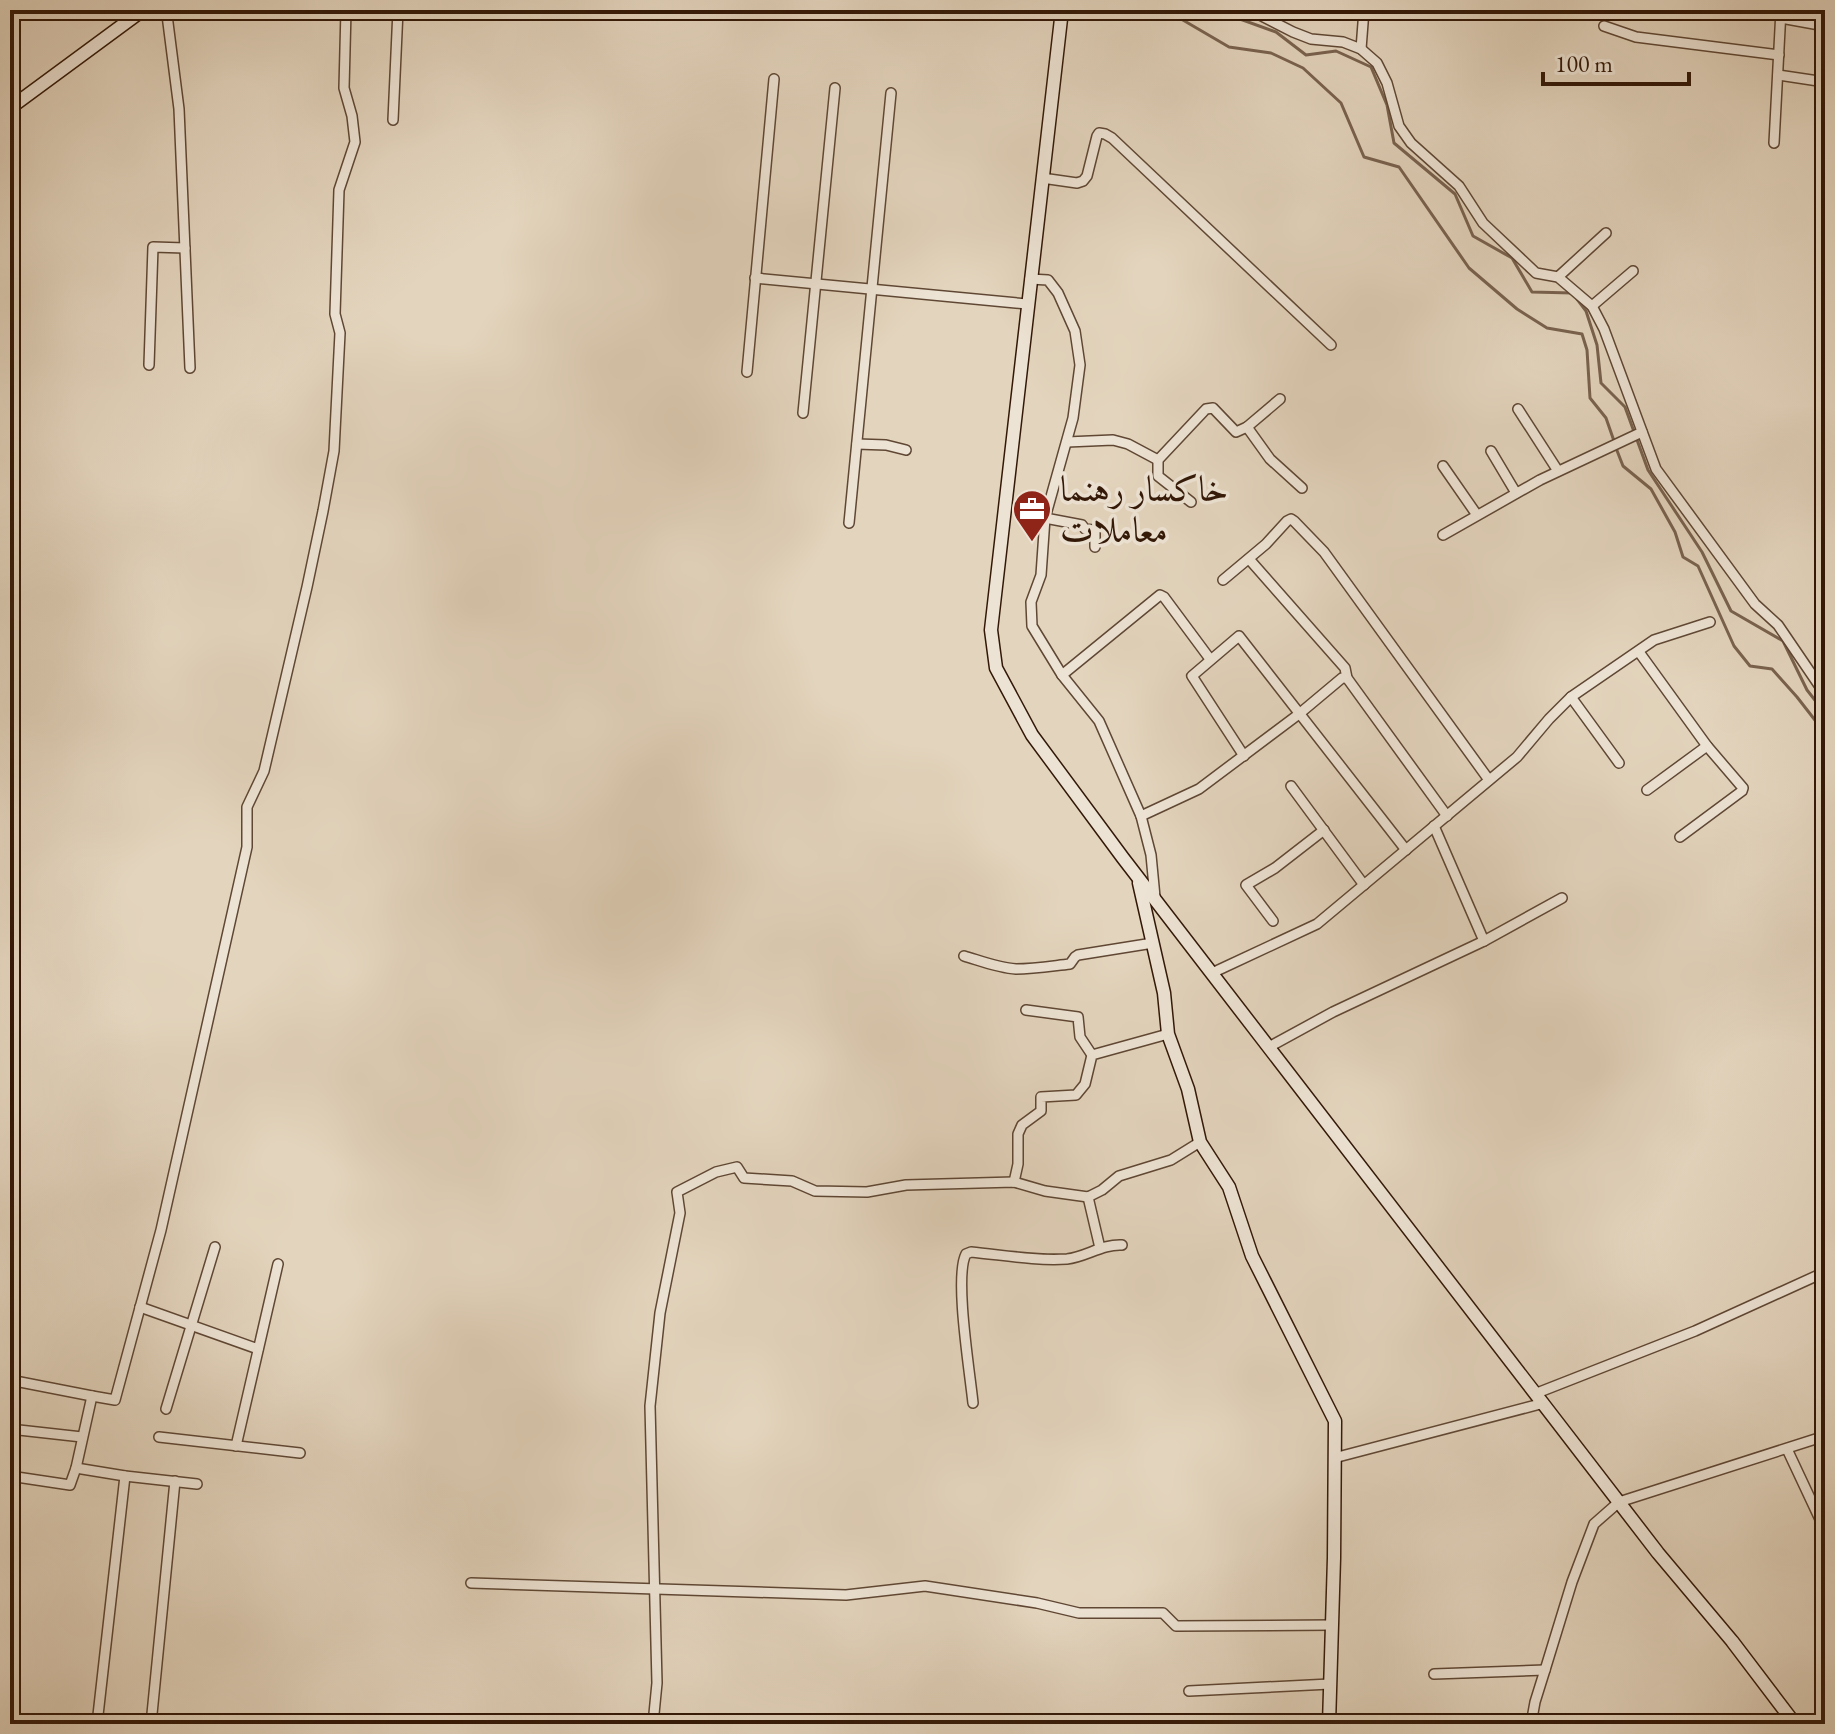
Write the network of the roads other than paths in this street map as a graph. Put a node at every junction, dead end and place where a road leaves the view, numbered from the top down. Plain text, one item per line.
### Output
1 (143, 10) edge
2 (164, 10) edge
3 (346, 10) edge
4 (398, 10) edge
5 (1062, 10) edge
6 (1250, 10) edge
7 (1364, 10) edge
8 (1781, 14) edge
9 (1604, 26) dead end
10 (1825, 26) edge
11 (1361, 49) junction
12 (1779, 55) junction
13 (1778, 75) junction
14 (774, 79) dead end
15 (1825, 82) edge
16 (835, 88) dead end
17 (891, 93) dead end
18 (10, 108) edge
19 (393, 120) dead end
20 (1774, 143) dead end
21 (1042, 178) junction
22 (1606, 233) dead end
23 (185, 248) junction
24 (1633, 271) dead end
25 (1558, 277) junction
26 (755, 278) junction
27 (1030, 279) junction
28 (815, 284) junction
29 (873, 289) junction
30 (1027, 304) junction
31 (1592, 306) junction
32 (1331, 345) dead end
33 (149, 365) dead end
34 (190, 368) dead end
35 (747, 372) dead end
36 (1280, 399) dead end
37 (1518, 409) dead end
38 (803, 413) dead end
39 (1247, 427) junction
40 (1642, 432) junction
41 (1067, 442) junction
42 (857, 444) junction
43 (906, 450) dead end
44 (1491, 451) dead end
45 (1158, 460) junction
46 (1443, 466) dead end
47 (1558, 471) junction
48 (1302, 488) dead end
49 (1516, 493) junction
50 (1191, 502) dead end
51 (1477, 515) junction
52 (1045, 518) junction
53 (849, 523) dead end
54 (1443, 535) dead end
55 (1095, 547) dead end
56 (1249, 559) junction
57 (1223, 580) dead end
58 (1710, 622) dead end
59 (1639, 652) junction
60 (1210, 659) junction
61 (1062, 675) junction
62 (1347, 678) junction
63 (1825, 694) edge
64 (1571, 697) junction
65 (1299, 714) junction
66 (1707, 746) junction
67 (1244, 756) junction
68 (1619, 763) dead end
69 (1489, 780) junction
70 (1291, 786) dead end
71 (1647, 790) dead end
72 (1141, 816) junction
73 (1447, 816) junction
74 (1434, 826) junction
75 (1324, 830) junction
76 (1680, 837) dead end
77 (1406, 850) junction
78 (1137, 876) junction
79 (1364, 885) junction
80 (1562, 898) dead end
81 (1155, 899) junction
82 (1273, 921) dead end
83 (1484, 941) junction
84 (1153, 943) junction
85 (964, 956) dead end
86 (1212, 973) junction
87 (1026, 1010) dead end
88 (1168, 1034) junction
89 (1269, 1047) junction
90 (1092, 1055) junction
91 (1200, 1142) junction
92 (1014, 1182) junction
93 (1088, 1197) junction
94 (1122, 1245) dead end
95 (215, 1247) dead end
96 (1100, 1248) junction
97 (278, 1264) dead end
98 (1825, 1272) edge
99 (140, 1307) junction
100 (191, 1325) junction
101 (258, 1349) junction
102 (10, 1380) edge
103 (92, 1396) junction
104 (1541, 1398) junction
105 (973, 1403) dead end
106 (166, 1409) dead end
107 (10, 1429) edge
108 (1825, 1436) edge
109 (82, 1437) junction
110 (159, 1437) dead end
111 (236, 1446) junction
112 (1787, 1449) junction
113 (300, 1453) dead end
114 (1334, 1458) junction
115 (76, 1468) junction
116 (10, 1476) edge
117 (125, 1476) junction
118 (175, 1481) junction
119 (197, 1484) dead end
120 (1619, 1502) junction
121 (1825, 1530) edge
122 (471, 1583) dead end
123 (655, 1590) junction
124 (1332, 1625) junction
125 (1545, 1670) junction
126 (1434, 1674) dead end
127 (1330, 1684) junction
128 (1189, 1691) dead end
129 (97, 1724) edge
130 (151, 1724) edge
131 (653, 1724) edge
132 (1329, 1724) edge
133 (1531, 1724) edge
134 (1795, 1724) edge

1 - 18 street
2 - 23 street
3 - 99 street
4 - 19 street
5 - 21 street
6 - 11 street
7 - 11 street
8 - 10 street
8 - 12 street
9 - 12 street
11 - 25 street
12 - 13 street
13 - 15 street
13 - 20 street
14 - 26 street
16 - 28 street
17 - 29 street
21 - 27 street
21 - 32 street
22 - 25 street
23 - 33 street
23 - 34 street
24 - 31 street
25 - 31 street
26 - 28 street
26 - 35 street
27 - 30 street
27 - 41 street
28 - 29 street
28 - 38 street
29 - 30 street
29 - 42 street
30 - 78 street
31 - 40 street
36 - 39 street
37 - 47 street
39 - 45 street
39 - 48 street
40 - 47 street
40 - 63 street
41 - 45 street
41 - 52 street
42 - 43 street
42 - 53 street
44 - 49 street
45 - 50 street
46 - 51 street
47 - 49 street
49 - 51 street
51 - 54 street
52 - 55 street
52 - 61 street
56 - 57 street
56 - 62 street
56 - 69 street
58 - 59 street
59 - 64 street
59 - 66 street
60 - 61 street
60 - 65 street
60 - 67 street
61 - 72 street
62 - 65 street
62 - 73 street
64 - 68 street
64 - 69 street
65 - 67 street
65 - 77 street
66 - 71 street
66 - 76 street
67 - 72 street
69 - 73 street
70 - 75 street
72 - 81 street
73 - 74 street
74 - 77 street
74 - 83 street
75 - 79 street
75 - 82 street
77 - 79 street
78 - 81 street
78 - 84 street
79 - 86 street
80 - 83 street
81 - 86 street
83 - 89 street
84 - 85 street
84 - 88 street
86 - 89 street
87 - 90 street
88 - 90 street
88 - 91 street
89 - 104 street
90 - 92 street
91 - 93 street
91 - 114 street
92 - 93 street
92 - 123 street
93 - 96 street
94 - 96 street
95 - 100 street
96 - 105 street
97 - 101 street
98 - 104 street
99 - 100 street
99 - 103 street
100 - 101 street
100 - 106 street
101 - 111 street
102 - 103 street
103 - 109 street
104 - 114 street
104 - 120 street
107 - 109 street
108 - 112 street
109 - 115 street
110 - 111 street
111 - 113 street
112 - 120 street
112 - 121 street
114 - 124 street
115 - 116 street
115 - 117 street
117 - 118 street
117 - 129 street
118 - 119 street
118 - 130 street
120 - 125 street
120 - 134 street
122 - 123 street
123 - 124 street
123 - 131 street
124 - 127 street
125 - 126 street
125 - 133 street
127 - 128 street
127 - 132 street

